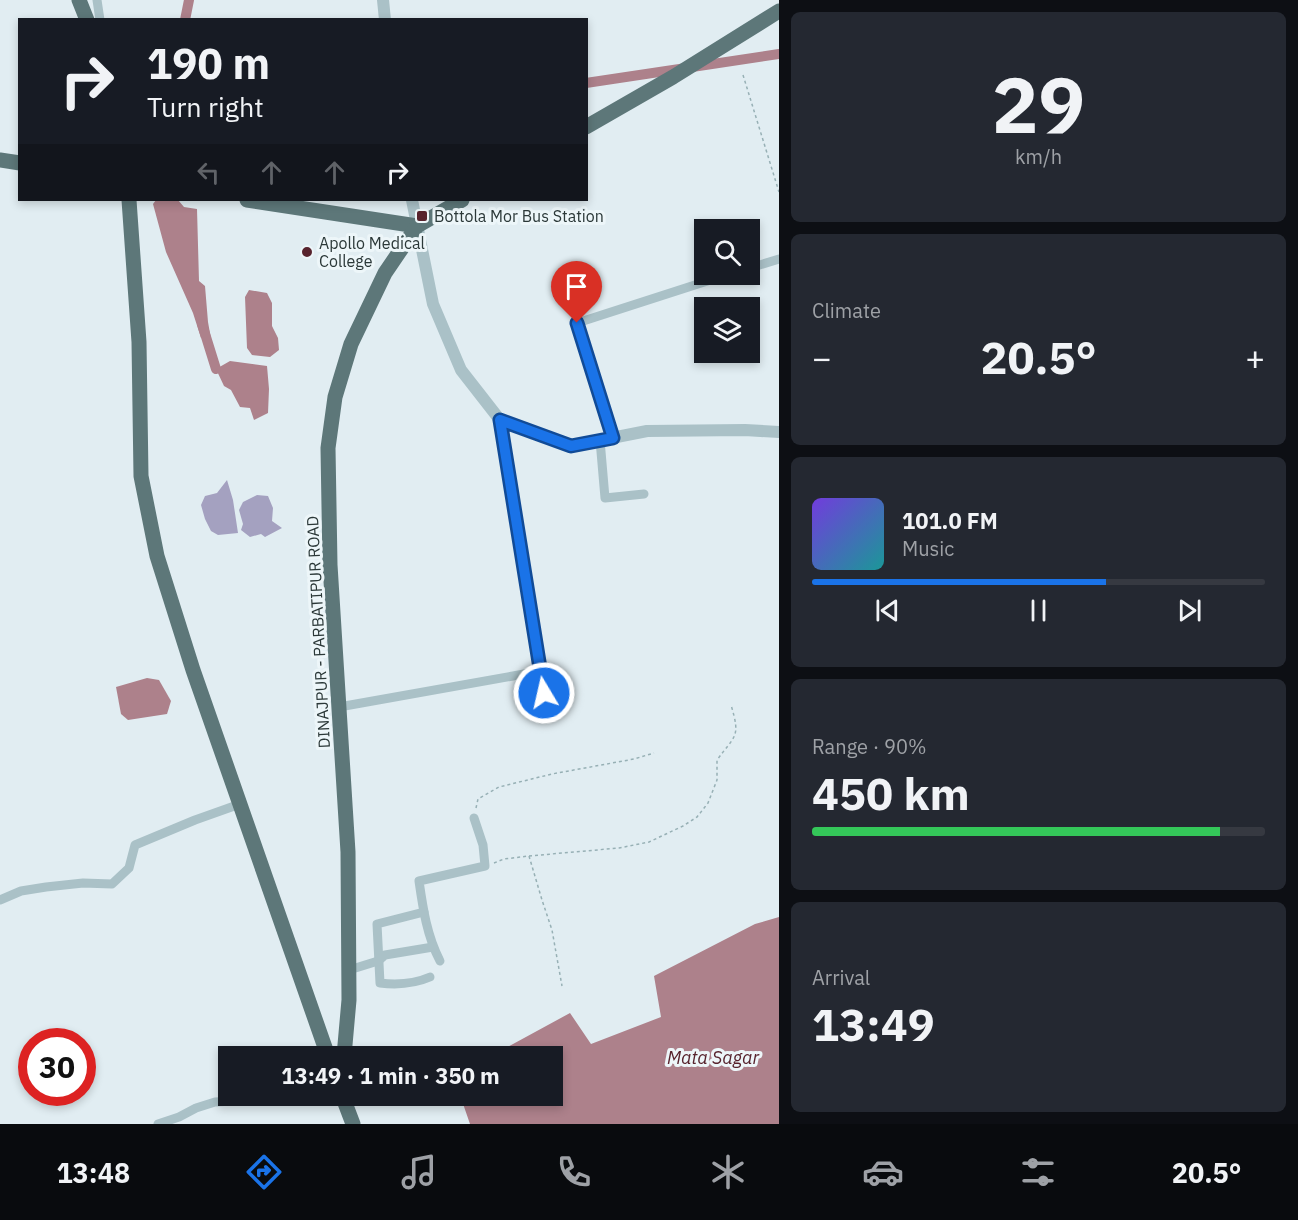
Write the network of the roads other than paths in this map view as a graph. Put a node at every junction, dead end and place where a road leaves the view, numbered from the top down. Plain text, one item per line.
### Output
1 (79, 0) edge
2 (97, 0) edge
3 (383, 0) edge
4 (779, 11) edge
5 (86, 18) edge
6 (100, 18) edge
7 (386, 18) edge
8 (588, 126) edge
9 (0, 160) edge
10 (18, 163) edge
11 (129, 201) edge
12 (254, 201) edge
13 (412, 201) edge
14 (460, 201) edge
15 (417, 226) junction
16 (779, 258) edge
17 (760, 265) edge
18 (695, 285) edge
19 (500, 420) junction
20 (779, 432) edge
21 (613, 438) junction
22 (600, 440) junction
23 (644, 494) dead end
24 (541, 671) junction
25 (339, 707) junction
26 (548, 714) dead end
27 (240, 804) junction
28 (474, 818) road end
29 (0, 900) edge
30 (424, 912) junction
31 (433, 946) junction
32 (378, 961) junction
33 (440, 961) dead end
34 (349, 970) junction
35 (430, 977) dead end
36 (325, 1046) edge
37 (345, 1046) edge
38 (218, 1102) edge
39 (346, 1106) edge
40 (180, 1120) edge
41 (158, 1124) edge
42 (353, 1124) edge

1 - 5 main road
2 - 6 street
3 - 7 street
4 - 8 main road
9 - 10 main road
11 - 27 main road
12 - 15 main road
13 - 15 street
14 - 15 main road
15 - 19 street
15 - 25 main road, DINAJPUR - PARBATIPUR ROAD
16 - 17 street
18 - 21 street
19 - 22 street
19 - 24 street
20 - 21 street
21 - 22 street
22 - 23 street
24 - 25 street
24 - 26 street
25 - 34 main road, DINAJPUR - PARBATIPUR ROAD
27 - 29 street
27 - 36 main road
28 - 30 street
30 - 31 street
30 - 32 street
31 - 32 street
31 - 33 street
32 - 34 street
32 - 35 street
34 - 37 main road, DINAJPUR - PARBATIPUR ROAD
38 - 40 street
39 - 42 main road
40 - 41 street

